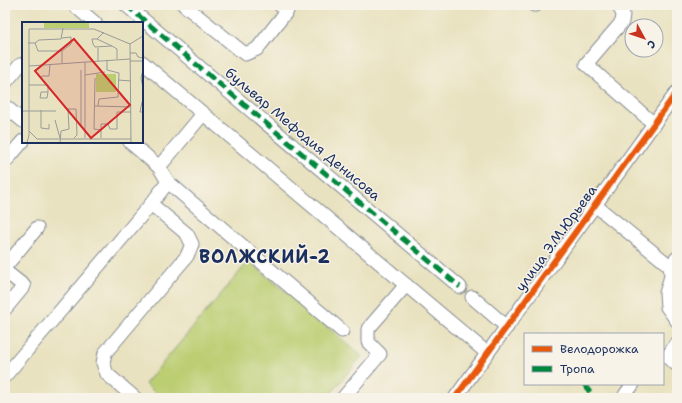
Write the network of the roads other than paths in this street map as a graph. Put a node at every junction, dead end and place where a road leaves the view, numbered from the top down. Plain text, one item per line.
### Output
1 (74, 5) edge
2 (126, 5) edge
3 (184, 5) edge
4 (280, 5) edge
5 (618, 5) edge
6 (94, 22) edge
7 (143, 63) edge
8 (22, 65) edge
9 (5, 83) edge
10 (677, 92) edge
11 (5, 106) edge
12 (203, 114) junction
13 (22, 120) edge
14 (654, 124) junction
15 (22, 142) edge
16 (131, 143) edge
17 (5, 162) edge
18 (159, 167) junction
19 (168, 182) junction
20 (151, 204) junction
21 (595, 205) junction
22 (37, 228) dead end
23 (674, 262) edge
24 (5, 268) edge
25 (5, 271) edge
26 (406, 284) junction
27 (460, 287) dead end
28 (472, 297) dead end
29 (5, 309) edge
30 (677, 321) edge
31 (507, 327) junction
32 (342, 331) dead end
33 (677, 343) edge
34 (488, 353) junction
35 (669, 360) edge
36 (5, 376) edge
37 (632, 385) edge
38 (625, 395) dead end
39 (135, 398) edge
40 (343, 398) edge
41 (455, 398) edge

1 - 6 street
2 - 27 street, бульвар Мефодия Денисова
3 - 4 street
5 - 14 street
7 - 12 street
8 - 9 street
10 - 14 street, улица Э.М.Юрьева
11 - 13 street
12 - 18 street
12 - 26 street
14 - 21 street, улица Э.М.Юрьева
15 - 17 street
16 - 18 street
18 - 19 street
19 - 20 street
19 - 32 street
20 - 36 street
20 - 39 street
21 - 23 street
21 - 31 street, улица Э.М.Юрьева
22 - 24 street
23 - 30 street
25 - 29 street
26 - 34 street
26 - 40 street
28 - 31 street
31 - 34 street, улица Э.М.Юрьева
33 - 35 street
34 - 41 street, улица Э.М.Юрьева
37 - 38 street

